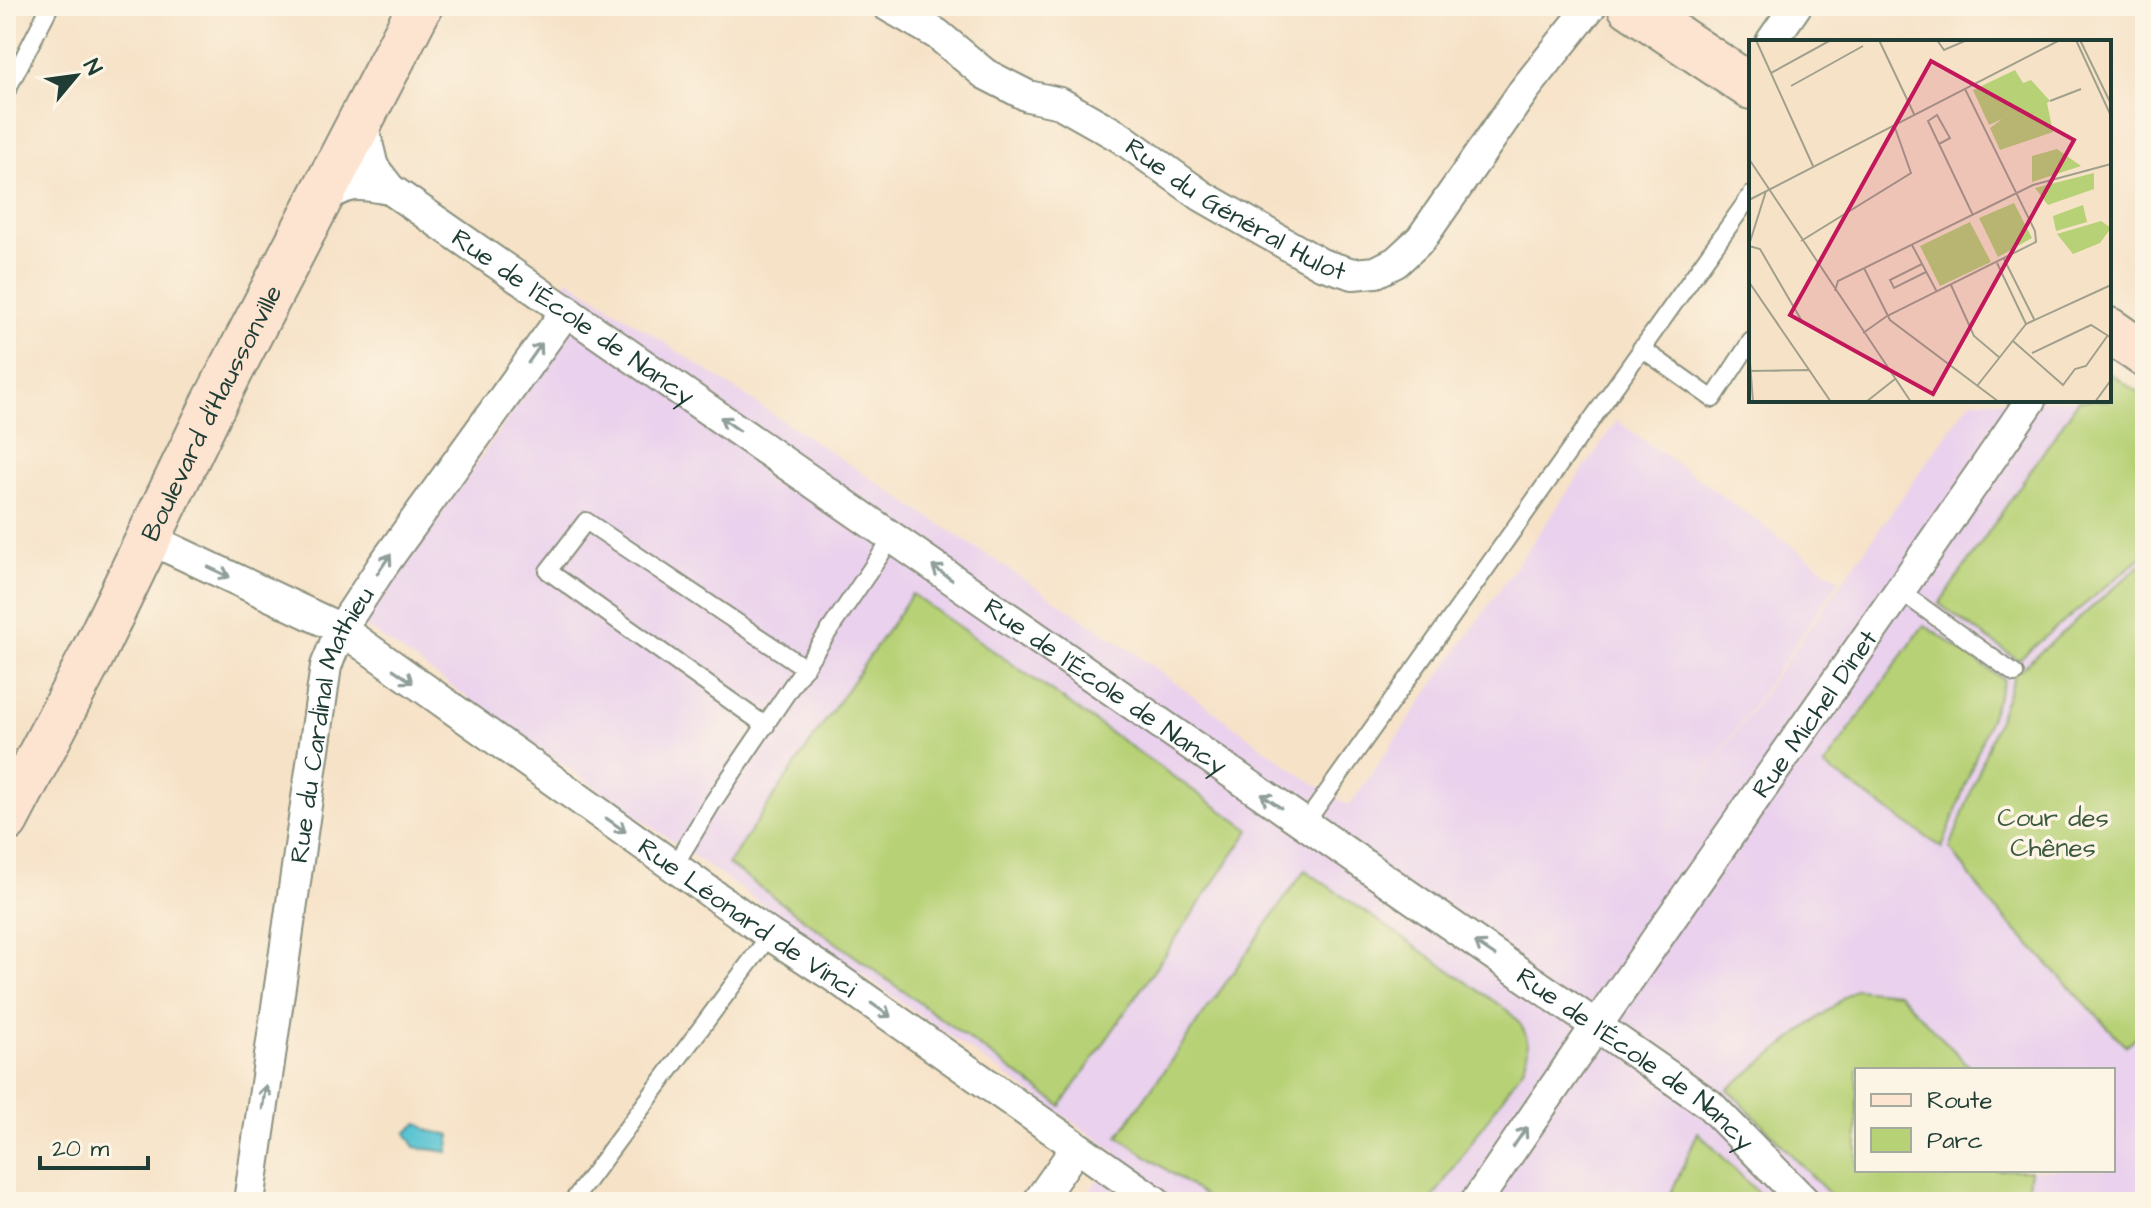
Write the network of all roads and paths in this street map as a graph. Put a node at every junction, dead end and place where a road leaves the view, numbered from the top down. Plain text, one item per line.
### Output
1 (50, 6) edge
2 (420, 6) edge
3 (888, 6) edge
4 (1591, 6) edge
5 (1630, 6) edge
6 (1796, 6) edge
7 (1772, 40) edge
8 (1749, 80) edge
9 (6, 92) edge
10 (362, 122) junction
11 (390, 189) junction
12 (1749, 198) edge
13 (318, 202) junction
14 (567, 310) junction
15 (2111, 331) edge
16 (1749, 344) edge
17 (1641, 348) junction
18 (2145, 355) edge
19 (2030, 402) edge
20 (148, 538) junction
21 (892, 538) junction
22 (1900, 591) junction
23 (341, 629) junction
24 (805, 668) junction
25 (2015, 674) dead end
26 (766, 726) junction
27 (6, 820) edge
28 (1304, 825) junction
29 (674, 866) junction
30 (770, 935) junction
31 (1596, 1025) junction
32 (1076, 1148) junction
33 (1124, 1193) edge
34 (249, 1202) edge
35 (572, 1202) edge
36 (1038, 1202) edge
37 (1156, 1202) edge
38 (1476, 1202) edge
39 (1805, 1202) edge

1 - 9 lane
2 - 10 street, Boulevard d'Haussonville
3 - 4 street, Rue du Général Hulot
5 - 8 street
6 - 7 street
10 - 11 street, Rue de l'École de Nancy
10 - 13 street, Boulevard d'Haussonville
11 - 13 street
11 - 14 street, Rue de l'École de Nancy
12 - 17 lane
13 - 20 street, Boulevard d'Haussonville
21 -> 14 street, Rue de l'École de Nancy
23 -> 14 street, Rue du Cardinal Mathieu
15 - 18 street
16 - 17 lane
17 - 28 lane
19 - 22 street, Rue Michel Dinet
20 -> 23 street, Rue Léonard de Vinci
20 - 27 street, Boulevard d'Haussonville
21 - 24 lane
28 -> 21 street, Rue de l'École de Nancy
22 - 25 lane
22 - 31 street, Rue Michel Dinet
23 -> 29 street, Rue Léonard de Vinci
34 -> 23 street, Rue du Cardinal Mathieu
24 - 26 lane
24 - 26 lane
26 - 29 lane
31 -> 28 street, Rue de l'École de Nancy
29 - 30 street, Rue Léonard de Vinci
30 -> 32 street, Rue Léonard de Vinci
30 - 35 lane
38 -> 31 street
31 - 39 street, Rue de l'École de Nancy
32 - 33 street, Rue Léonard de Vinci
32 - 36 street
33 - 37 street, Rue Léonard de Vinci

